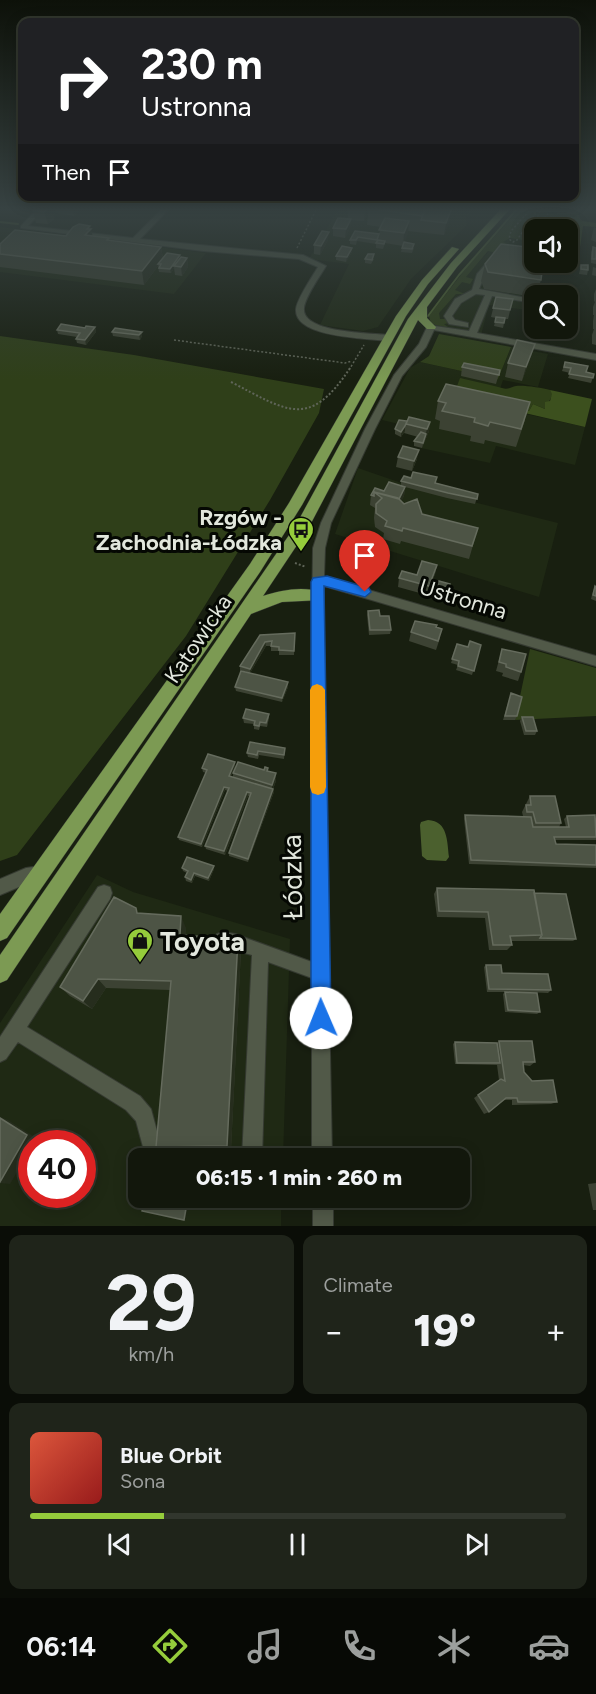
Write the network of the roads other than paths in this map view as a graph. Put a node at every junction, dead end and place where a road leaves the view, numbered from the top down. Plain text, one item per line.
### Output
1 (319, 265) edge
2 (440, 265) edge
3 (454, 265) edge
4 (489, 265) edge
5 (475, 291) junction
6 (489, 294) junction
7 (524, 300) edge
8 (422, 307) junction
9 (407, 318) junction
10 (431, 327) junction
11 (474, 331) junction
12 (387, 338) junction
13 (596, 357) edge
14 (317, 589) junction
15 (246, 610) junction
16 (596, 661) edge
17 (40, 874) junction
18 (0, 887) edge
19 (104, 893) dead end
20 (0, 931) edge
21 (210, 939) edge
22 (260, 952) junction
23 (0, 972) edge
24 (320, 972) junction
25 (15, 1030) junction
26 (0, 1053) edge
27 (152, 1148) edge
28 (252, 1148) edge
29 (322, 1148) edge
30 (323, 1208) edge
31 (323, 1226) edge

1 - 12 street
2 - 9 main road
3 - 8 main road
4 - 5 street
5 - 6 street
5 - 11 street
6 - 7 street
6 - 11 street
8 - 9 main road
8 - 10 main road
9 - 12 main road, Katowicka
9 - 15 main road, Katowicka
10 - 11 street
10 - 14 street, Łódzka
11 - 13 street
12 - 17 main road, Katowicka
14 - 15 main road
14 - 16 street, Ustronna
14 - 24 street, Łódzka
15 - 23 main road, Katowicka
17 - 18 street
17 - 20 main road, Katowicka
19 - 25 street
21 - 22 street
22 - 24 street
22 - 28 street
24 - 29 street, Łódzka
25 - 26 street
25 - 27 street
30 - 31 street

